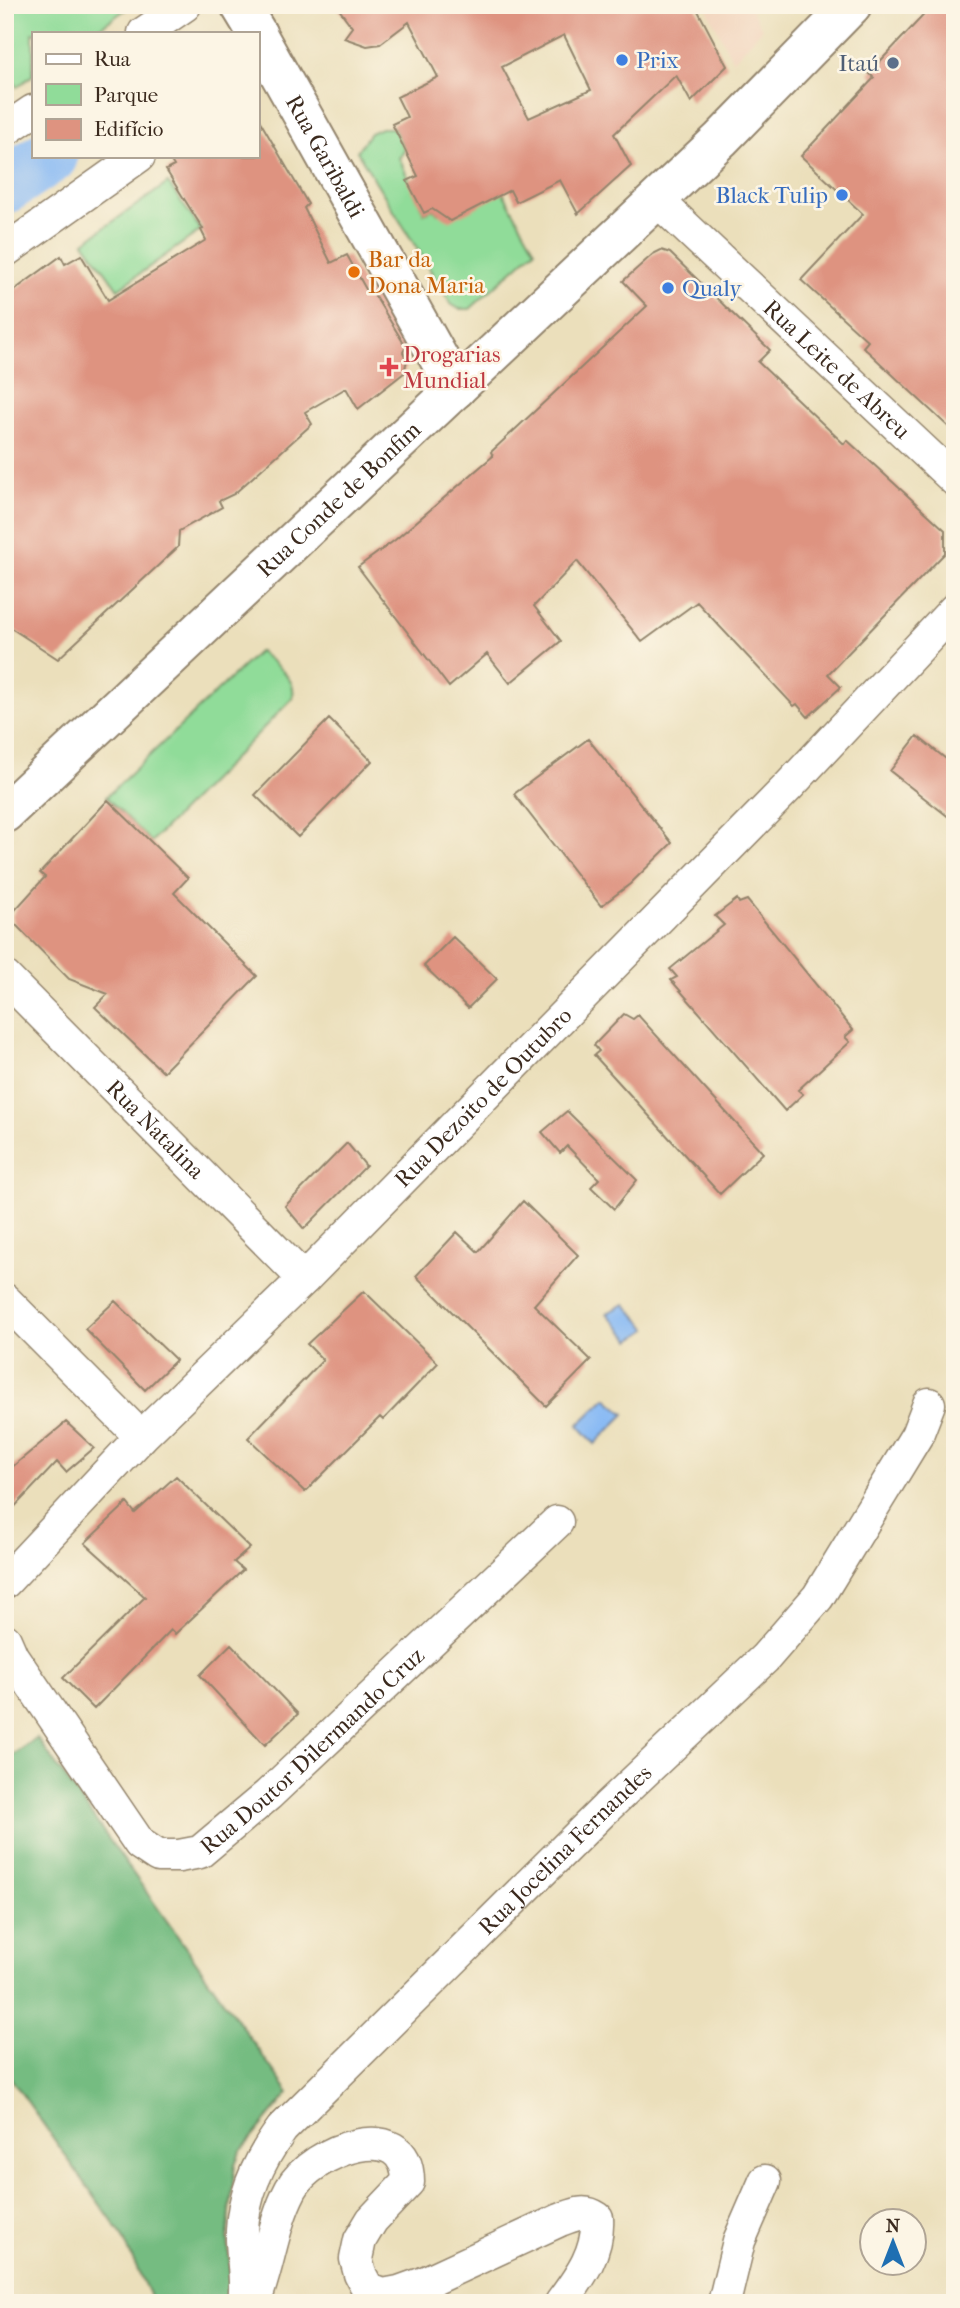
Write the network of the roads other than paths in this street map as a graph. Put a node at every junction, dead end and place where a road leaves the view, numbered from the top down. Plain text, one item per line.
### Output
1 (185, 5) edge
2 (240, 5) edge
3 (852, 5) edge
4 (145, 32) edge
5 (252, 32) edge
6 (261, 51) edge
7 (32, 112) edge
8 (5, 130) edge
9 (136, 158) edge
10 (657, 200) junction
11 (5, 251) edge
12 (456, 388) junction
13 (955, 480) edge
14 (955, 609) edge
15 (5, 813) edge
16 (5, 977) edge
17 (304, 1279) junction
18 (5, 1300) edge
19 (929, 1404) dead end
20 (141, 1437) junction
21 (557, 1522) dead end
22 (5, 1582) edge
23 (5, 1640) edge
24 (765, 2181) dead end
25 (244, 2303) edge
26 (254, 2303) edge
27 (561, 2303) edge
28 (724, 2303) edge

1 - 4 street
2 - 5 main road, Rua Garibaldi
3 - 10 main road, Rua Conde de Bonfim
6 - 12 main road, Rua Garibaldi
7 - 8 street
9 - 11 street
10 - 12 main road, Rua Conde de Bonfim
10 - 13 street, Rua Leite de Abreu
12 - 15 main road, Rua Conde de Bonfim
14 - 17 street, Rua Dezoito de Outubro
16 - 17 street, Rua Natalina
17 - 20 street, Rua Dezoito de Outubro
18 - 20 street
19 - 25 street, Rua Jocelina Fernandes
20 - 22 street, Rua Dezoito de Outubro
21 - 23 street, Rua Doutor Dilermando Cruz
24 - 28 street
26 - 27 street

